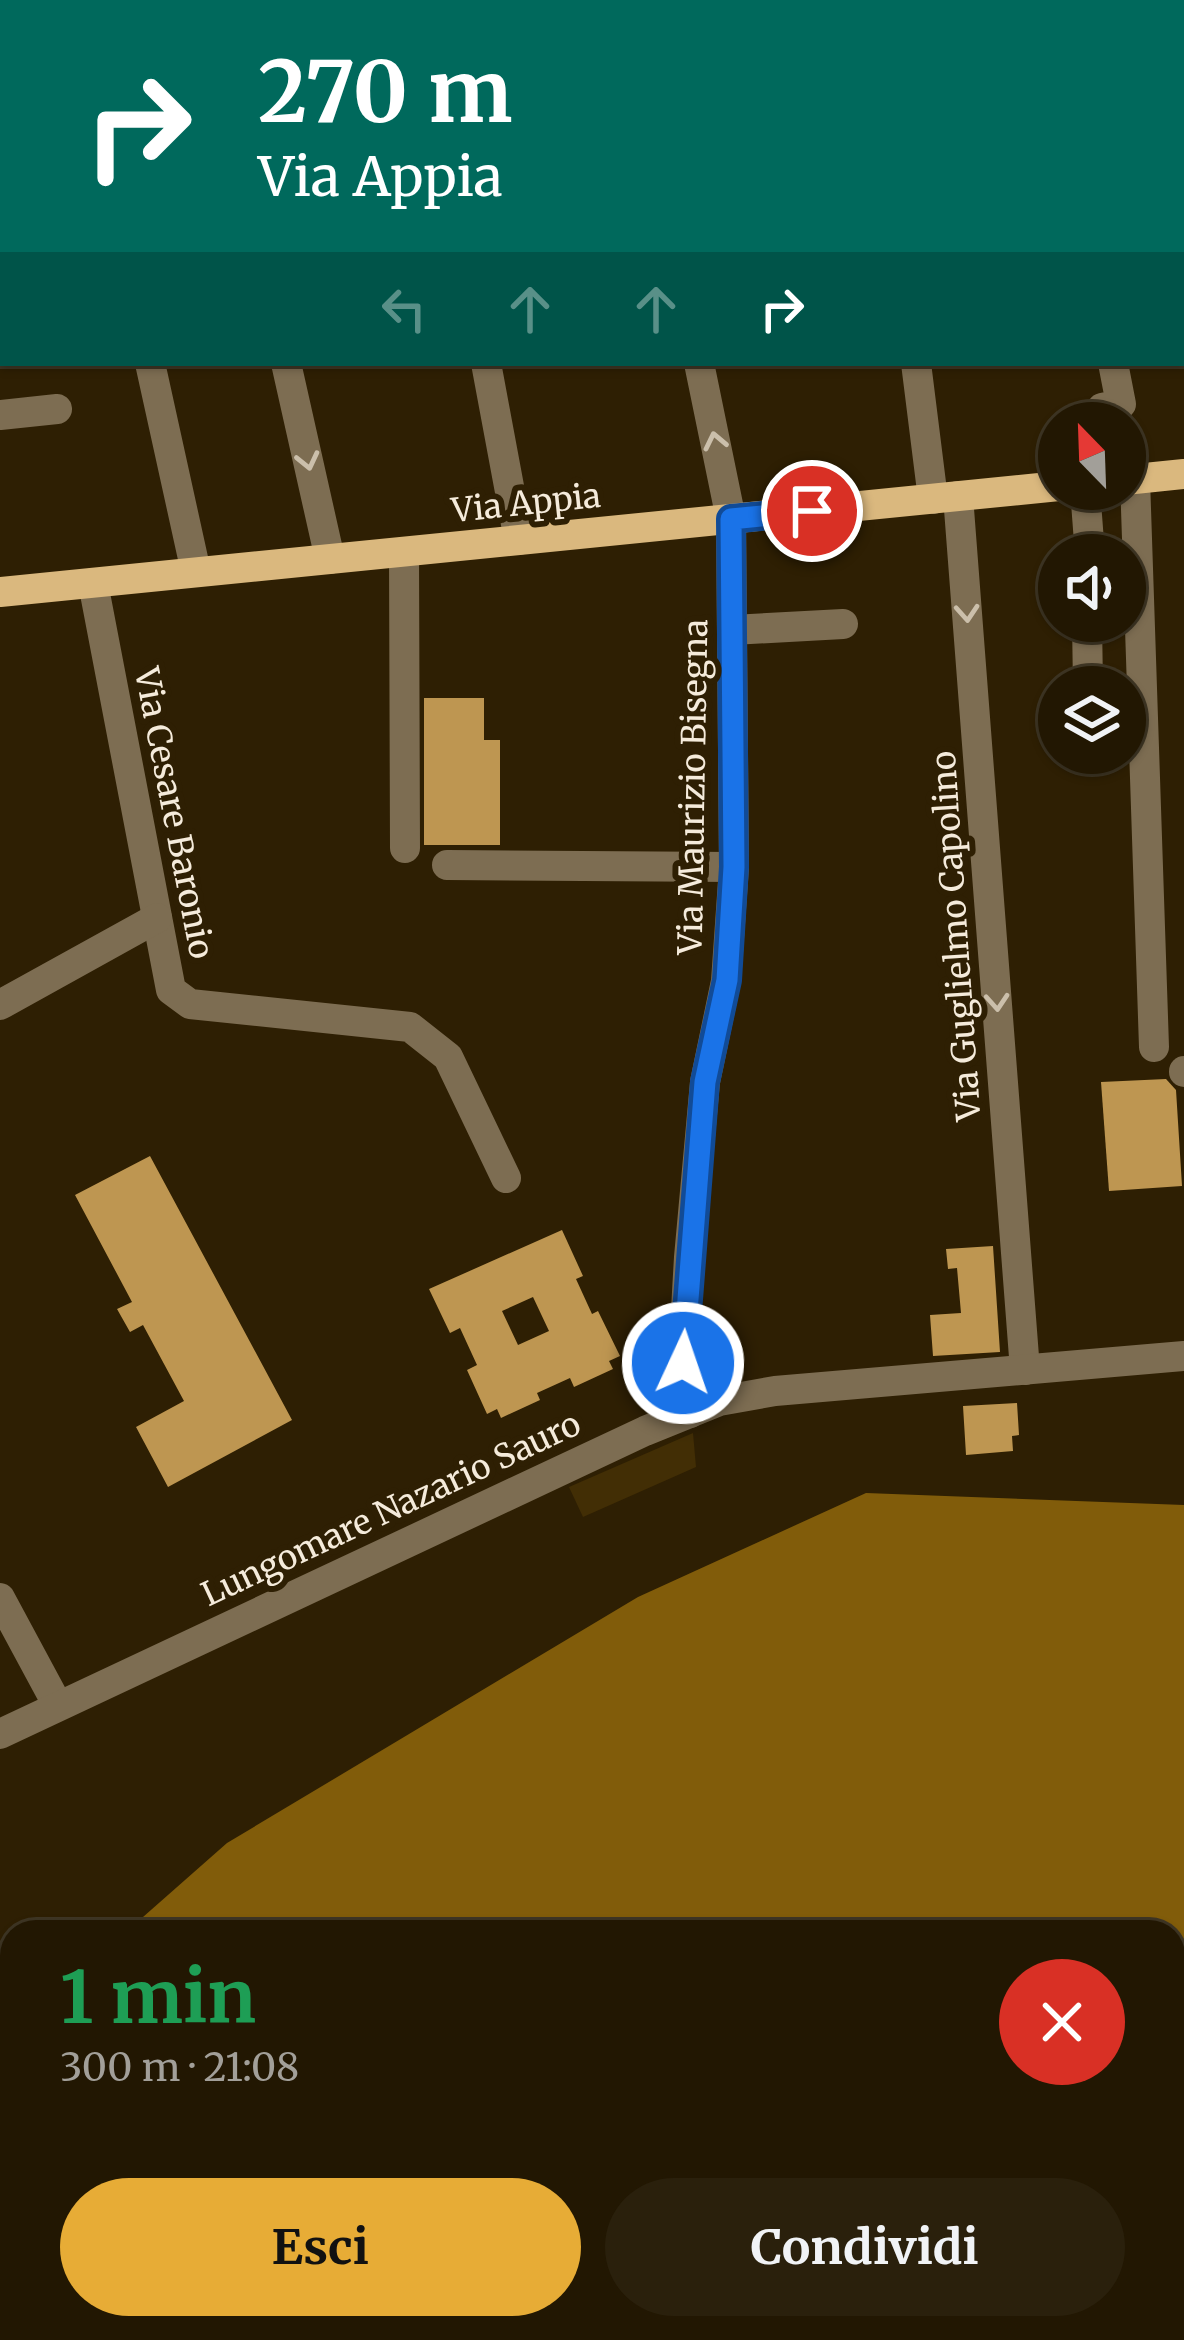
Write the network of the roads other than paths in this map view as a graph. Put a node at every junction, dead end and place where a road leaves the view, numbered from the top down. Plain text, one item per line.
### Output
1 (151, 366) edge
2 (287, 366) edge
3 (487, 366) edge
4 (700, 366) edge
5 (917, 366) edge
6 (1114, 366) edge
7 (1121, 402) edge
8 (57, 409) dead end
9 (0, 415) edge
10 (1184, 474) edge
11 (1146, 478) edge
12 (1038, 488) edge
13 (946, 497) junction
14 (1131, 510) edge
15 (731, 519) junction
16 (519, 540) junction
17 (404, 551) junction
18 (331, 559) junction
19 (196, 572) junction
20 (93, 583) junction
21 (0, 592) edge
22 (843, 624) dead end
23 (732, 630) junction
24 (405, 848) dead end
25 (447, 865) dead end
26 (734, 867) junction
27 (157, 918) junction
28 (0, 1005) edge
29 (1154, 1047) dead end
30 (506, 1178) dead end
31 (1184, 1356) edge
32 (1025, 1370) junction
33 (690, 1413) junction
34 (0, 1598) edge
35 (57, 1704) junction
36 (0, 1734) edge

1 - 19 street
2 -> 18 street
3 - 16 street
15 -> 4 street, Via Maurizio Bisegna
5 - 13 street, Via Guglielmo Capolino
6 - 7 street
8 - 9 street
10 - 11 main road
12 - 13 main road, Via Appia
13 - 15 main road, Via Appia
13 -> 32 street, Via Guglielmo Capolino
14 - 29 street
15 - 16 main road, Via Appia
15 - 23 street, Via Maurizio Bisegna
16 - 17 main road, Via Appia
17 - 18 main road, Via Appia
17 - 24 street
18 - 19 main road, Via Appia
19 - 20 main road, Via Appia
20 - 21 main road, Via Appia
20 - 27 street, Via Cesare Baronio
22 - 23 street
23 - 26 street, Via Maurizio Bisegna
25 - 26 street
26 - 33 street, Via Maurizio Bisegna
27 - 28 street
27 - 30 street, Via Cesare Baronio
31 - 32 street, Lungomare Nazario Sauro
32 - 33 street, Lungomare Nazario Sauro
33 - 35 street, Lungomare Nazario Sauro
34 - 35 street
35 - 36 street, Lungomare Nazario Sauro

